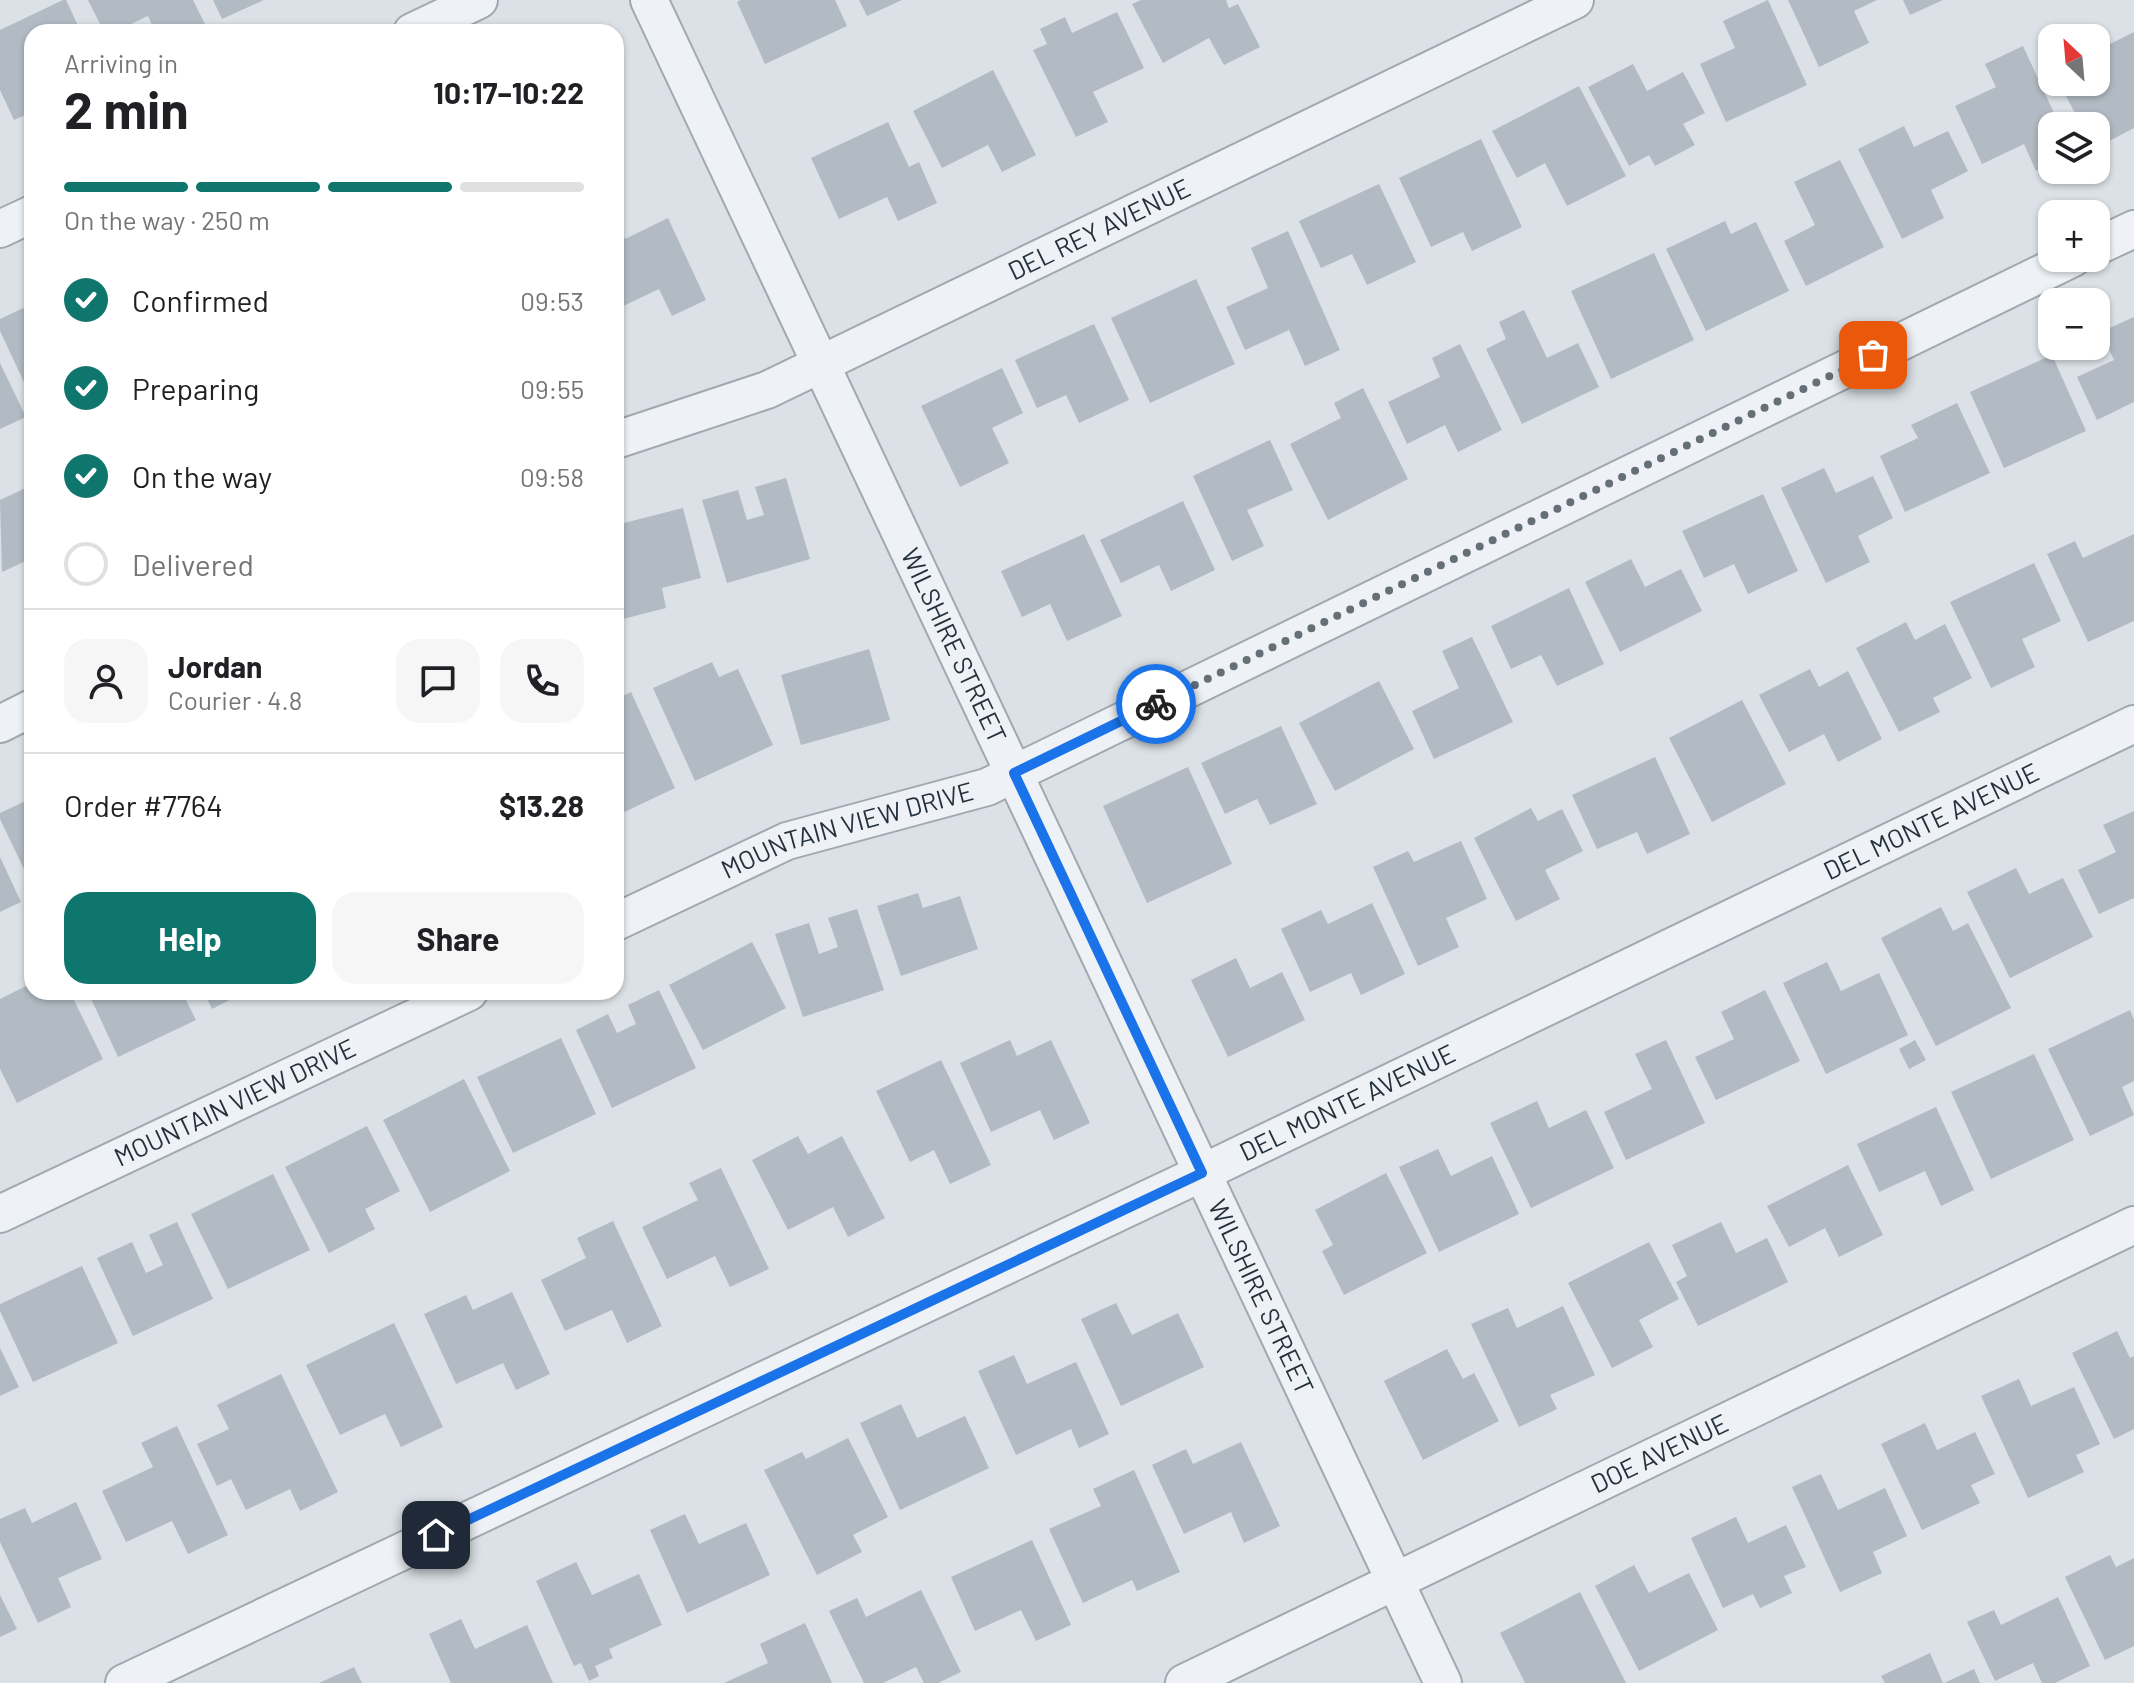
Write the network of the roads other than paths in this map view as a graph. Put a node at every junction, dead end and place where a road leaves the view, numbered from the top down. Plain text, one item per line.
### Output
1 (479, 0) edge
2 (649, 0) edge
3 (1575, 0) edge
4 (429, 24) edge
5 (24, 218) edge
6 (0, 229) edge
7 (2134, 229) edge
8 (2110, 240) edge
9 (2044, 272) edge
10 (822, 365) junction
11 (624, 437) edge
12 (24, 712) edge
13 (0, 724) edge
14 (2134, 724) edge
15 (1014, 773) junction
16 (624, 918) edge
17 (452, 1000) edge
18 (1202, 1173) junction
19 (0, 1214) edge
20 (2134, 1225) edge
21 (1395, 1582) junction
22 (124, 1683) edge
23 (1184, 1683) edge
24 (1443, 1683) edge

1 - 4 street
2 - 10 street, WILSHIRE STREET
3 - 10 street, DEL REY AVENUE
5 - 6 street
7 - 8 street
9 - 15 street, MOUNTAIN VIEW DRIVE
10 - 11 street, DEL REY AVENUE
10 - 15 street, WILSHIRE STREET
12 - 13 street
14 - 18 street, DEL MONTE AVENUE
15 - 16 street, MOUNTAIN VIEW DRIVE
15 - 18 street, WILSHIRE STREET
17 - 19 street, MOUNTAIN VIEW DRIVE
18 - 21 street, WILSHIRE STREET
18 - 22 street, DEL MONTE AVENUE
20 - 21 street, DOE AVENUE
21 - 23 street, DOE AVENUE
21 - 24 street, WILSHIRE STREET

